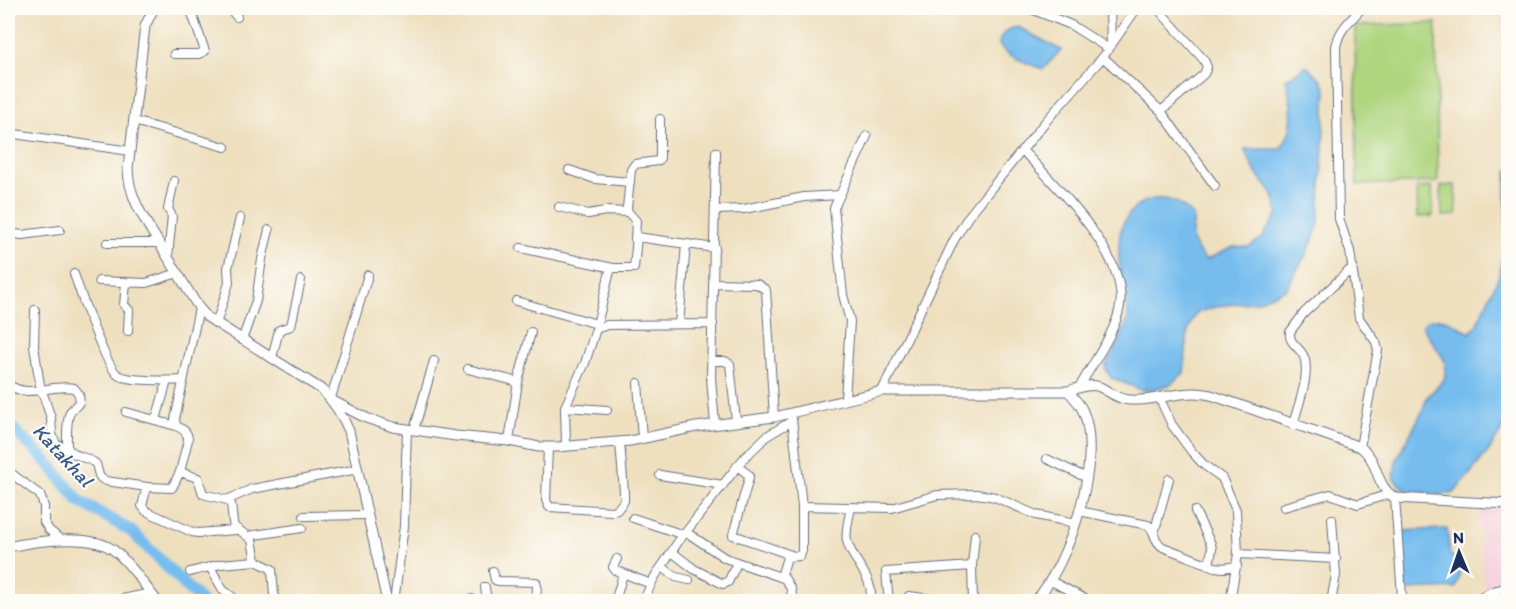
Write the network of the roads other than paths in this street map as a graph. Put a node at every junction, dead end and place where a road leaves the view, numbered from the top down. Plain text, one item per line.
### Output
1 (190, 8) edge
2 (229, 8) edge
3 (1029, 8) edge
4 (1110, 8) edge
5 (1137, 8) edge
6 (1156, 8) edge
7 (1362, 8) edge
8 (150, 10) edge
9 (237, 17) dead end
10 (1110, 48) junction
11 (174, 54) dead end
12 (1103, 57) junction
13 (1161, 111) junction
14 (660, 119) dead end
15 (134, 121) junction
16 (8, 133) edge
17 (867, 136) dead end
18 (225, 147) dead end
19 (130, 151) junction
20 (1023, 151) junction
21 (716, 152) dead end
22 (569, 170) dead end
23 (174, 181) dead end
24 (630, 182) junction
25 (1215, 186) dead end
26 (839, 195) junction
27 (559, 207) dead end
28 (715, 210) junction
29 (628, 212) junction
30 (240, 218) dead end
31 (60, 230) dead end
32 (269, 230) dead end
33 (8, 233) edge
34 (635, 238) junction
35 (107, 243) dead end
36 (159, 243) junction
37 (686, 244) junction
38 (521, 248) dead end
39 (716, 248) junction
40 (168, 257) junction
41 (1353, 267) junction
42 (613, 268) junction
43 (178, 273) junction
44 (74, 274) dead end
45 (368, 275) dead end
46 (301, 280) dead end
47 (99, 281) dead end
48 (126, 283) junction
49 (713, 283) junction
50 (516, 301) dead end
51 (199, 308) junction
52 (35, 310) dead end
53 (216, 324) junction
54 (679, 324) junction
55 (713, 324) junction
56 (597, 326) junction
57 (128, 331) dead end
58 (531, 332) dead end
59 (242, 340) junction
60 (272, 358) junction
61 (434, 361) dead end
62 (711, 361) junction
63 (468, 369) dead end
64 (182, 380) junction
65 (167, 381) junction
66 (518, 382) junction
67 (638, 383) dead end
68 (8, 384) edge
69 (1079, 388) junction
70 (41, 390) junction
71 (882, 391) junction
72 (1068, 391) junction
73 (1159, 398) junction
74 (845, 399) junction
75 (333, 400) junction
76 (565, 407) junction
77 (607, 410) dead end
78 (126, 412) dead end
79 (774, 417) junction
80 (792, 417) junction
81 (156, 420) junction
82 (736, 421) junction
83 (715, 424) junction
84 (1293, 424) junction
85 (176, 426) junction
86 (410, 430) junction
87 (642, 438) junction
88 (509, 441) junction
89 (620, 442) junction
90 (566, 446) junction
91 (548, 447) junction
92 (1360, 447) junction
93 (69, 452) junction
94 (1047, 459) dead end
95 (737, 466) junction
96 (358, 469) junction
97 (8, 471) edge
98 (180, 472) junction
99 (660, 476) dead end
100 (1087, 478) junction
101 (1169, 479) dead end
102 (723, 485) junction
103 (147, 488) junction
104 (1392, 496) junction
105 (227, 500) junction
106 (1509, 504) edge
107 (802, 506) junction
108 (1284, 507) dead end
109 (851, 508) junction
110 (1079, 511) junction
111 (1195, 511) dead end
112 (368, 515) junction
113 (304, 516) dead end
114 (633, 518) dead end
115 (1332, 519) dead end
116 (1075, 523) junction
117 (302, 528) dead end
118 (236, 530) junction
119 (685, 533) junction
120 (1153, 534) junction
121 (975, 535) dead end
122 (248, 536) junction
123 (61, 540) junction
124 (8, 546) edge
125 (672, 552) junction
126 (1238, 554) junction
127 (797, 556) junction
128 (617, 559) dead end
129 (1336, 559) junction
130 (256, 561) junction
131 (737, 563) junction
132 (972, 566) junction
133 (1209, 566) junction
134 (1237, 566) junction
135 (210, 567) junction
136 (662, 567) junction
137 (190, 572) dead end
138 (493, 572) dead end
139 (623, 574) junction
140 (783, 578) junction
141 (689, 580) dead end
142 (1051, 581) junction
143 (651, 584) junction
144 (485, 587) dead end
145 (1509, 588) edge
146 (151, 593) junction
147 (1402, 596) dead end
148 (1481, 600) edge
149 (278, 601) edge
150 (109, 602) edge
151 (158, 602) edge
152 (239, 602) edge
153 (387, 602) edge
154 (394, 602) edge
155 (487, 602) edge
156 (536, 602) edge
157 (569, 602) edge
158 (579, 602) edge
159 (615, 602) edge
160 (643, 602) edge
161 (793, 602) edge
162 (870, 602) edge
163 (889, 602) edge
164 (903, 602) edge
165 (952, 602) edge
166 (973, 602) edge
167 (1034, 602) edge
168 (1091, 602) edge
169 (1230, 602) edge
170 (1331, 602) edge

1 - 11 street
2 - 9 street
3 - 10 street
4 - 10 street
5 - 10 street
6 - 13 street
7 - 41 street
8 - 15 street
10 - 12 street
12 - 13 street
12 - 20 street
13 - 25 street
14 - 24 street
15 - 18 street
15 - 19 street
16 - 19 street
17 - 26 street
19 - 36 street
20 - 69 street
20 - 71 street
21 - 28 street
22 - 24 street
23 - 40 street
24 - 29 street
26 - 28 street
26 - 74 street
27 - 29 street
28 - 39 street
29 - 34 street
30 - 53 street
31 - 33 street
32 - 59 street
34 - 37 street
34 - 42 street
35 - 36 street
36 - 40 street
37 - 39 street
37 - 54 street
38 - 42 street
39 - 49 street
40 - 43 street
41 - 84 street
41 - 92 street
42 - 56 street
43 - 48 street
43 - 51 street
44 - 65 street
45 - 75 street
46 - 60 street
47 - 48 street
48 - 57 street
49 - 55 street
49 - 79 street
50 - 56 street
51 - 53 street
51 - 64 street
52 - 70 street
53 - 59 street
54 - 55 street
54 - 56 street
55 - 62 street
56 - 76 street
58 - 66 street
59 - 60 street
60 - 75 street
61 - 86 street
62 - 82 street
62 - 83 street
63 - 66 street
64 - 65 street
64 - 85 street
65 - 81 street
66 - 88 street
67 - 87 street
68 - 70 street
69 - 72 street
69 - 73 street
70 - 93 street
70 - 93 street
71 - 72 street
71 - 74 street
72 - 100 street
73 - 84 street
73 - 126 street
74 - 80 street
75 - 86 street
75 - 96 street
76 - 77 street
76 - 90 street
78 - 81 street
79 - 80 street
79 - 82 street
80 - 95 street
80 - 107 street
81 - 85 street
82 - 83 street
83 - 87 street
84 - 92 street
85 - 98 street
86 - 88 street
86 - 154 street
87 - 89 street
88 - 91 street
89 - 90 street
89 - 91 street
90 - 91 street
92 - 104 street
93 - 103 street
94 - 100 street
95 - 102 street
95 - 127 street
96 - 105 street
96 - 112 street
97 - 123 street
98 - 103 street
98 - 105 street
99 - 102 street
100 - 110 street
101 - 120 street
102 - 119 street
103 - 118 street
104 - 106 street
104 - 108 street
104 - 147 street
105 - 118 street
107 - 109 street
107 - 127 street
109 - 116 street
109 - 162 street
110 - 116 street
110 - 120 street
111 - 133 street
112 - 113 street
112 - 153 street
114 - 119 street
115 - 129 street
116 - 142 street
117 - 122 street
118 - 122 street
119 - 125 street
119 - 131 street
120 - 133 street
121 - 132 street
122 - 130 street
123 - 124 street
123 - 146 street
125 - 131 street
125 - 136 street
126 - 129 street
126 - 134 street
127 - 140 street
128 - 139 street
129 - 170 street
130 - 135 street
130 - 149 street
131 - 140 street
132 - 163 street
132 - 166 street
133 - 134 street
134 - 169 street
135 - 137 street
135 - 152 street
136 - 141 street
136 - 143 street
138 - 156 street
139 - 143 street
139 - 159 street
140 - 161 street
142 - 167 street
142 - 168 street
143 - 160 street
144 - 155 street
145 - 148 street
146 - 150 street
146 - 151 street
157 - 158 street
164 - 165 street

